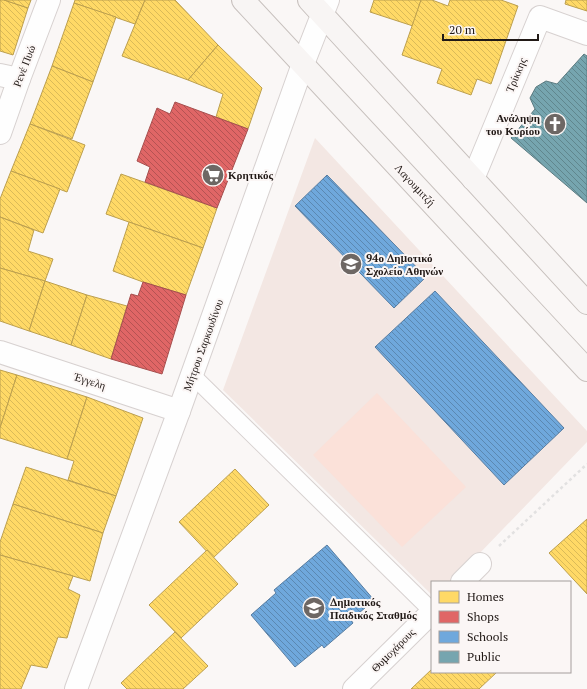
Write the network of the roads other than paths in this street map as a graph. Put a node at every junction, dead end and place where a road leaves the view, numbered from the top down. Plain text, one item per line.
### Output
1 (49, 0) edge
2 (243, 0) edge
3 (320, 5) edge
4 (587, 34) edge
5 (303, 64) junction
6 (9, 77) edge
7 (0, 133) edge
8 (473, 179) junction
9 (587, 303) edge
10 (0, 352) edge
11 (587, 370) edge
12 (192, 375) junction
13 (179, 411) junction
14 (480, 564) road end
15 (463, 581) edge
16 (431, 610) edge
17 (431, 612) edge
18 (76, 689) edge
19 (354, 689) edge

1 - 6 street, Ρενέ Πυώ
2 - 5 main road, Λαγουμιτζή
3 - 5 street, Μήτρου Σαρκουδίνου
3 - 8 main road
4 - 8 street, Τρίκκης
5 - 11 main road, Λαγουμιτζή
5 - 12 street, Μήτρου Σαρκουδίνου
6 - 7 street, Ρενέ Πυώ
8 - 9 main road
10 - 13 street, Έγγελη
12 - 13 street, Μήτρου Σαρκουδίνου
12 - 16 lane
13 - 18 street, Μήτρου Σαρκουδίνου
14 - 15 street
17 - 19 street, Θυμοχάρους

